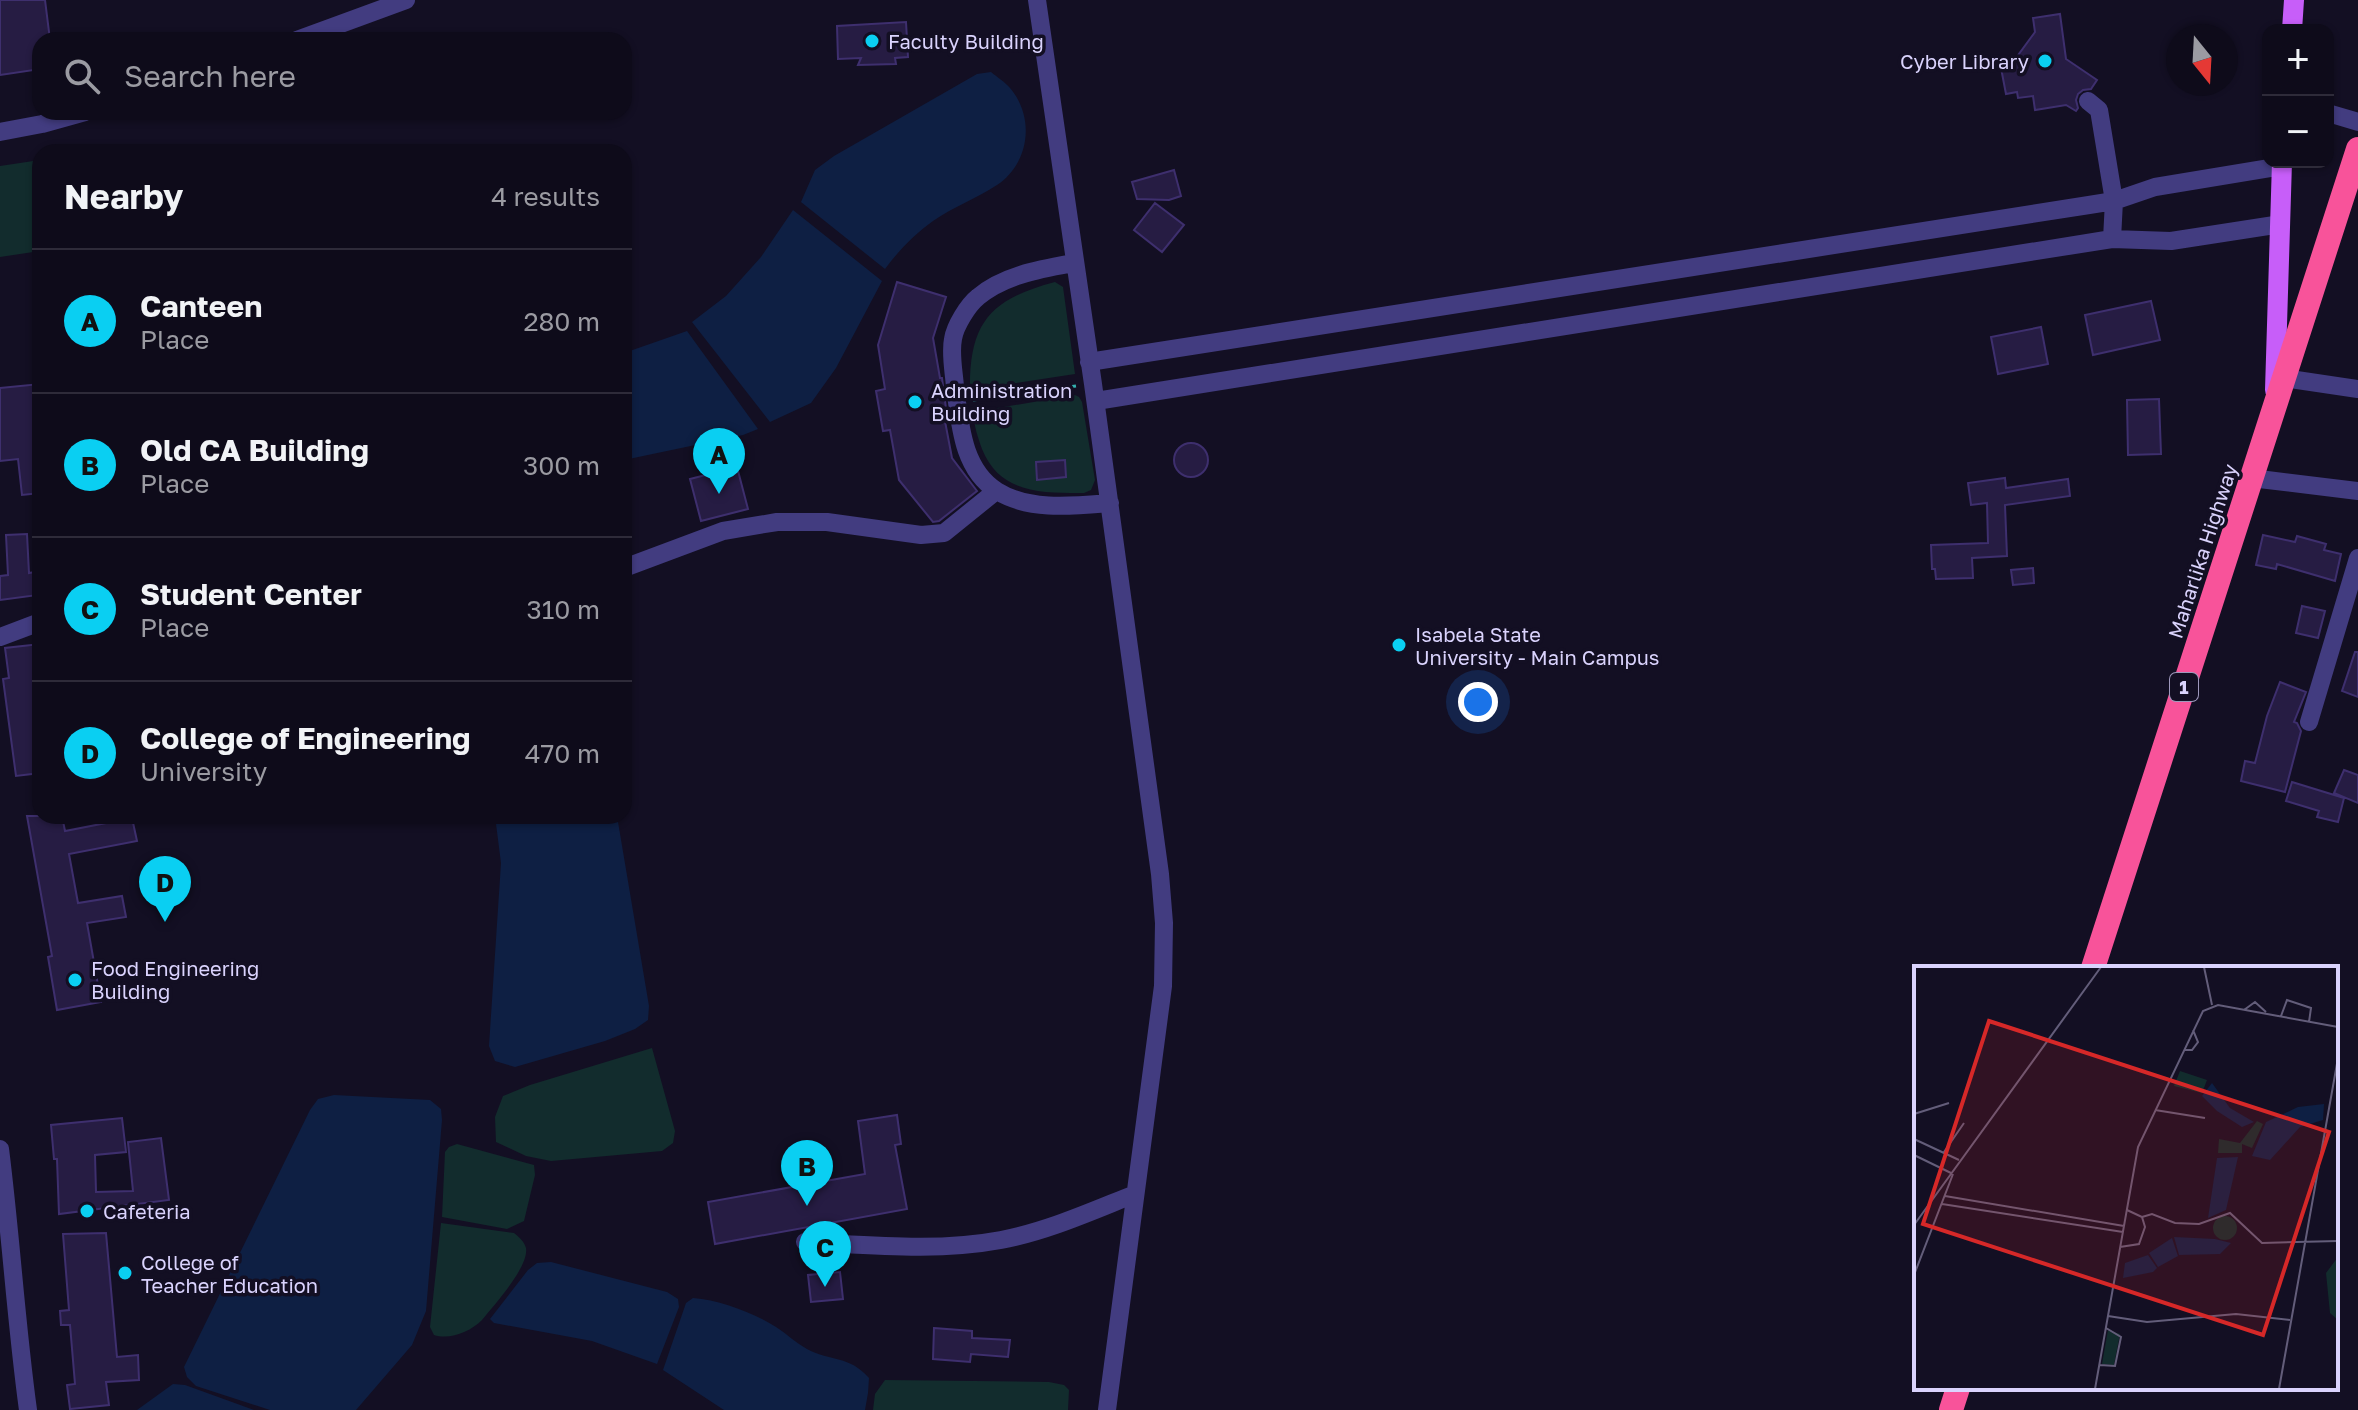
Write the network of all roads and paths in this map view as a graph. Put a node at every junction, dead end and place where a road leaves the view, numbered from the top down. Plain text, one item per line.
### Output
1 (406, 0) edge
2 (1037, 0) edge
3 (2294, 0) edge
4 (2292, 24) edge
5 (319, 32) edge
6 (2088, 101) dead end
7 (2334, 115) edge
8 (56, 120) edge
9 (2358, 122) edge
10 (0, 132) edge
11 (2358, 149) edge
12 (2262, 168) edge
13 (2282, 168) edge
14 (2114, 201) junction
15 (2281, 224) junction
16 (2112, 239) junction
17 (1074, 263) junction
18 (1089, 362) junction
19 (2284, 378) junction
20 (2358, 389) edge
21 (1095, 392) junction
22 (957, 402) junction
23 (2275, 406) junction
24 (2251, 478) junction
25 (996, 491) junction
26 (2358, 491) edge
27 (1110, 503) junction
28 (2358, 558) edge
29 (632, 565) edge
30 (32, 625) edge
31 (0, 637) edge
32 (2309, 722) dead end
33 (2094, 966) edge
34 (0, 1149) edge
35 (1135, 1194) junction
36 (4, 1205) edge
37 (805, 1242) dead end
38 (1957, 1390) edge
39 (28, 1410) edge
40 (1107, 1410) edge
41 (1951, 1410) edge

1 - 5 street
2 - 17 street
3 - 4 main road
6 - 14 street
7 - 9 street
8 - 10 street
11 - 19 highway, Maharlika Highway / 1
12 - 14 street
13 - 15 main road
14 - 16 street
14 - 18 street
15 - 16 street
15 - 23 main road
16 - 21 street
17 - 18 street
17 - 22 street
18 - 21 street
19 - 20 street
19 - 23 highway, Maharlika Highway / 1
21 - 22 path
21 - 27 street
22 - 25 street
23 - 24 highway, Maharlika Highway / 1
24 - 26 street
24 - 33 highway, Maharlika Highway / 1
25 - 27 street
25 - 29 street
27 - 35 street
28 - 32 street
30 - 31 street
34 - 36 street
35 - 37 street
35 - 40 street
36 - 39 street
38 - 41 highway

